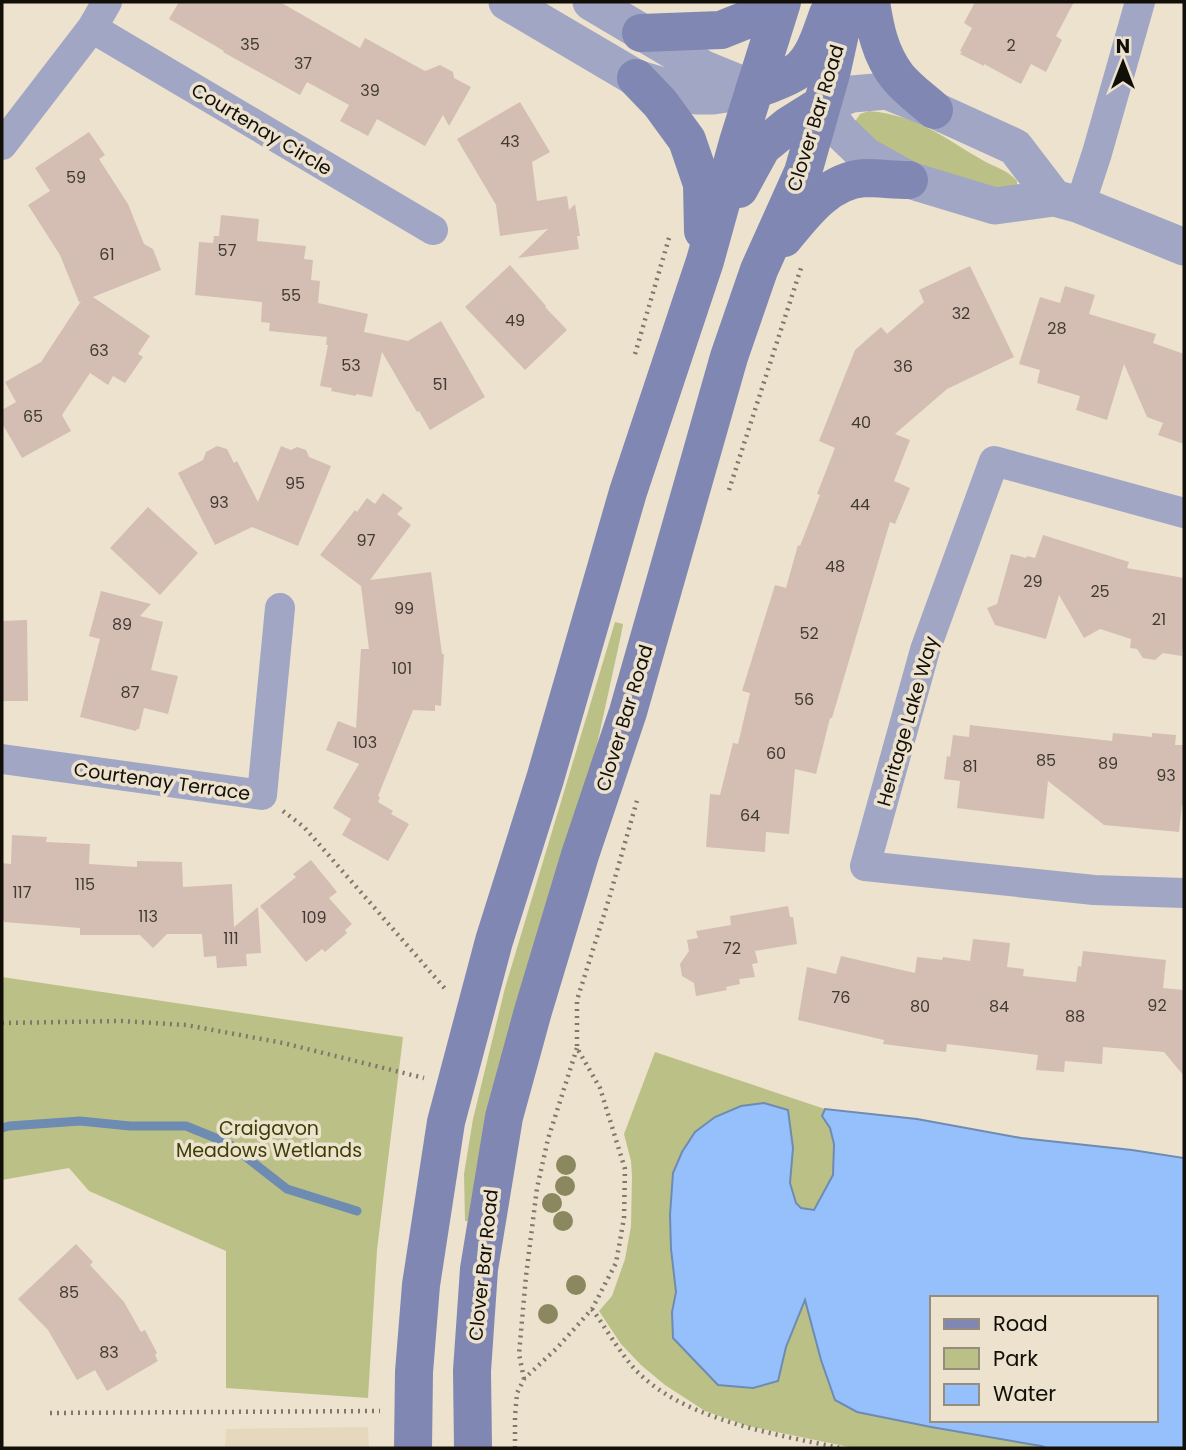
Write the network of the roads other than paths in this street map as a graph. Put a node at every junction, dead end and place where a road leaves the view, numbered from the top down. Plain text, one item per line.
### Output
1 (107, 2) edge
2 (507, 2) edge
3 (591, 2) edge
4 (764, 2) edge
5 (782, 2) edge
6 (796, 2) edge
7 (833, 2) edge
8 (847, 2) edge
9 (871, 2) edge
10 (1140, 2) edge
11 (92, 28) junction
12 (641, 33) junction
13 (797, 71) junction
14 (636, 78) junction
15 (754, 90) junction
16 (821, 105) junction
17 (934, 110) junction
18 (780, 131) junction
19 (2, 145) edge
20 (909, 180) junction
21 (1067, 202) junction
22 (433, 230) dead end
23 (1184, 247) edge
24 (705, 261) junction
25 (759, 270) junction
26 (1184, 513) edge
27 (280, 608) dead end
28 (2, 759) edge
29 (1184, 893) edge
30 (414, 1448) edge
31 (473, 1448) edge

1 - 11 street
2 - 14 street
3 - 12 street
4 - 12 main road
5 - 15 main road
6 - 13 main road
7 - 13 main road
8 - 16 main road, Clover Bar Road
9 - 17 main road
10 - 21 street
11 - 19 street
11 - 22 street, Courtenay Circle
12 - 15 street
13 - 15 main road
13 - 16 main road
14 - 15 street
14 - 24 main road
15 - 18 main road
15 - 24 main road
16 - 17 street
16 - 18 main road
16 - 20 street
16 - 25 main road, Clover Bar Road
17 - 21 street
18 - 24 main road
18 - 25 main road
20 - 21 street
20 - 25 main road
21 - 23 street
24 - 30 main road
25 - 31 main road, Clover Bar Road
26 - 29 street, Heritage Lake Way
27 - 28 street, Courtenay Terrace

